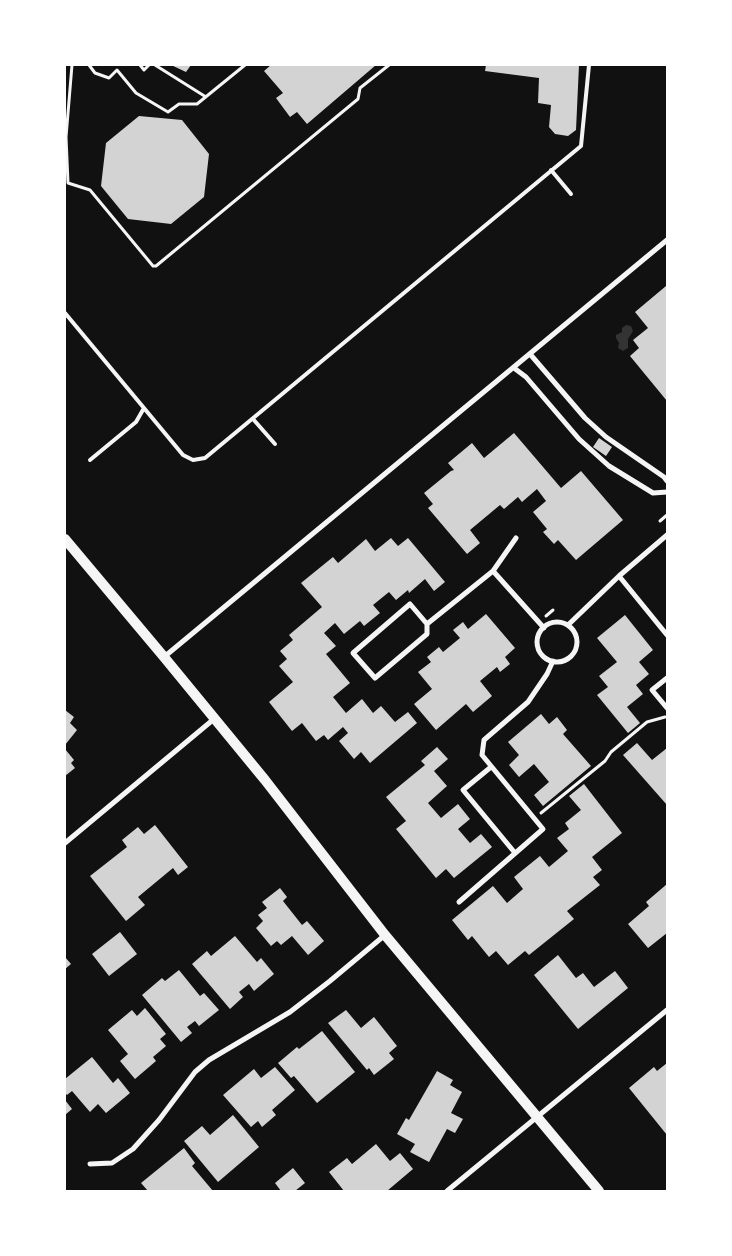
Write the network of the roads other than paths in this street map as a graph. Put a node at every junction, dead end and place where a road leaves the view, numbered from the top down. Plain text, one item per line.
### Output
1 (588, 65) edge
2 (552, 170) junction
3 (571, 194) dead end
4 (667, 240) edge
5 (65, 313) edge
6 (530, 354) junction
7 (514, 368) junction
8 (144, 408) junction
9 (253, 419) junction
10 (275, 444) dead end
11 (90, 460) dead end
12 (667, 481) edge
13 (667, 492) edge
14 (667, 535) edge
15 (516, 538) dead end
16 (65, 539) edge
17 (493, 571) junction
18 (619, 576) junction
19 (426, 624) junction
20 (568, 625) junction
21 (544, 628) junction
22 (667, 635) edge
23 (164, 657) junction
24 (553, 661) junction
25 (667, 678) edge
26 (667, 708) edge
27 (215, 718) junction
28 (491, 767) junction
29 (65, 843) edge
30 (515, 853) junction
31 (459, 902) dead end
32 (385, 935) junction
33 (667, 1010) edge
34 (537, 1116) junction
35 (90, 1164) dead end
36 (447, 1191) edge
37 (599, 1191) edge

1 - 2 lane
2 - 3 lane
2 - 9 lane
4 - 6 street
5 - 8 lane
6 - 7 street
6 - 12 street
7 - 13 street
7 - 23 street
8 - 9 lane
8 - 11 lane
9 - 10 lane
14 - 18 street
15 - 17 street
16 - 23 main road
17 - 19 street
17 - 21 street
18 - 20 street
18 - 22 street
19 - 19 street
20 - 21 street
20 - 24 street
21 - 24 street
23 - 27 main road
24 - 28 street
25 - 26 street
27 - 29 street
27 - 32 main road
28 - 30 street
28 - 30 street
30 - 31 street
32 - 34 main road
32 - 35 street
33 - 34 street
34 - 36 street
34 - 37 main road

